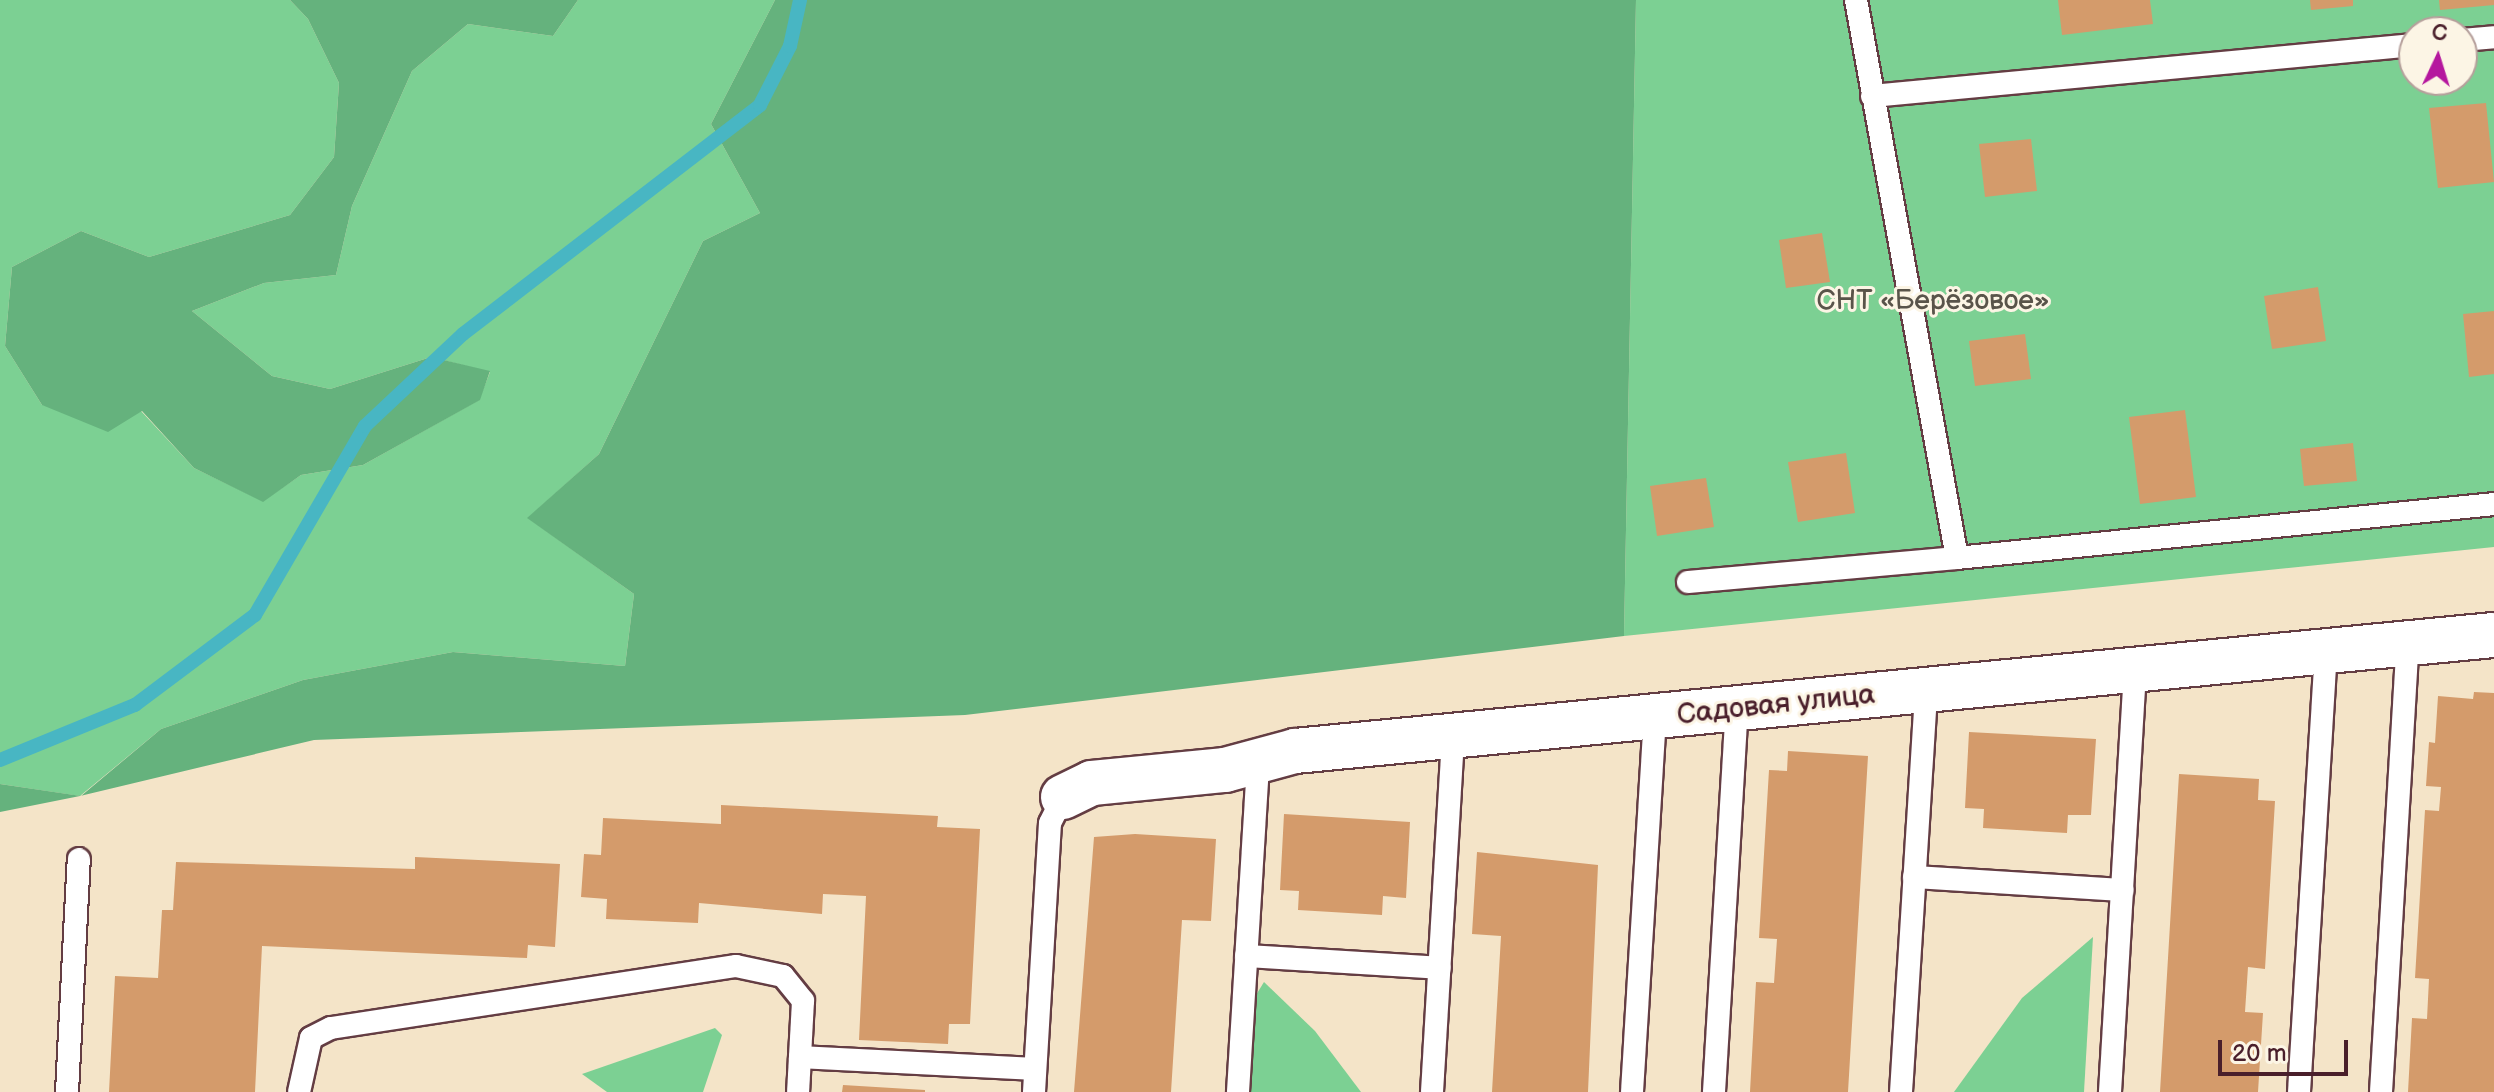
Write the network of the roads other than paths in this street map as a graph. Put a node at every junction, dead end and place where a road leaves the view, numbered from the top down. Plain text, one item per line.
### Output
1 (1856, 0) edge
2 (2398, 47) edge
3 (1872, 96) junction
4 (2494, 504) edge
5 (1957, 558) junction
6 (1688, 582) dead end
7 (2494, 635) edge
8 (2408, 643) junction
9 (2326, 652) junction
10 (2135, 670) junction
11 (1926, 690) junction
12 (1737, 709) junction
13 (1655, 717) junction
14 (1453, 736) junction
15 (1258, 762) junction
16 (1063, 797) joint
17 (79, 859) dead end
18 (1914, 877) junction
19 (2123, 890) junction
20 (1246, 956) junction
21 (1440, 968) junction
22 (800, 1057) junction
23 (1035, 1069) junction
24 (67, 1092) edge
25 (299, 1092) edge
26 (798, 1092) edge
27 (1034, 1092) edge
28 (1238, 1092) edge
29 (1432, 1092) edge
30 (1632, 1092) edge
31 (1714, 1092) edge
32 (1901, 1092) edge
33 (2110, 1092) edge
34 (2299, 1092) edge
35 (2381, 1092) edge

1 - 3 lane
2 - 3 lane
3 - 5 lane
4 - 5 lane
5 - 6 lane
7 - 8 street, Садовая улица
8 - 9 street, Садовая улица
8 - 35 lane
9 - 10 street, Садовая улица
9 - 34 lane
10 - 11 street, Садовая улица
10 - 19 lane
11 - 12 street, Садовая улица
11 - 18 lane
12 - 13 street, Садовая улица
12 - 31 lane
13 - 14 street, Садовая улица
13 - 30 lane
14 - 15 street, Садовая улица
14 - 21 lane
15 - 16 street, Садовая улица
15 - 20 lane
16 - 23 lane
17 - 24 lane
18 - 19 lane
18 - 32 lane
19 - 33 lane
20 - 21 lane
20 - 28 lane
21 - 29 lane
22 - 23 lane
22 - 25 lane
22 - 26 lane
23 - 27 lane

